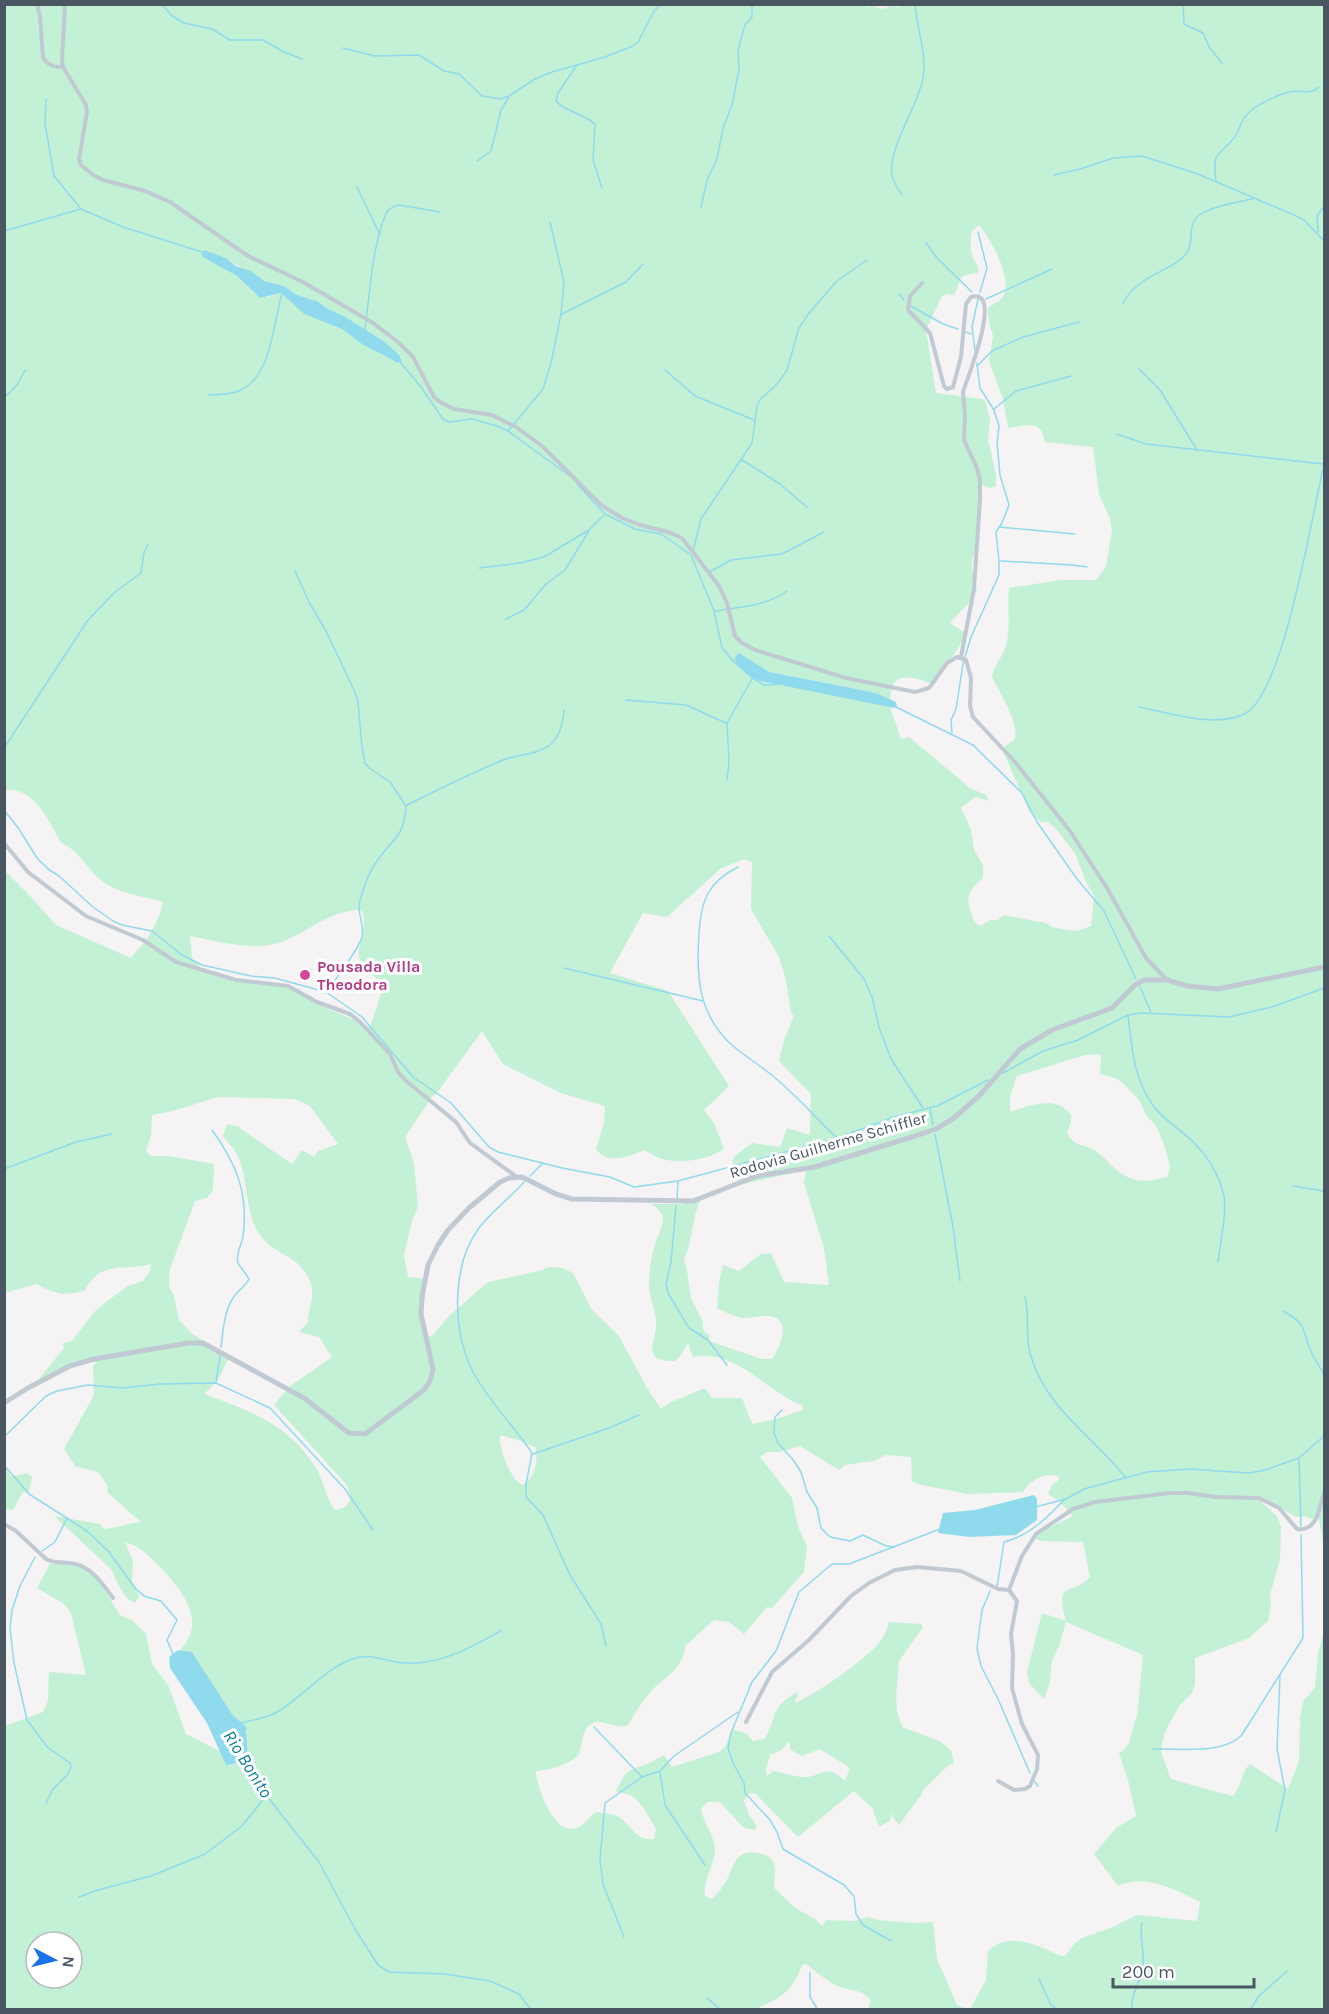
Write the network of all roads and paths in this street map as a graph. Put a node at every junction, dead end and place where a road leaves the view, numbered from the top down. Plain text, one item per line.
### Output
1 (37, 4) edge
2 (65, 4) edge
3 (63, 67) junction
4 (922, 283) dead end
5 (962, 657) junction
6 (4, 843) edge
7 (1324, 967) edge
8 (1167, 980) junction
9 (518, 1177) junction
10 (4, 1403) edge
11 (1324, 1492) edge
12 (4, 1524) edge
13 (1009, 1590) junction
14 (113, 1598) dead end
15 (746, 1722) dead end
16 (998, 1781) dead end

1 - 3 street
2 - 3 street
3 - 5 street
4 - 5 street
5 - 8 street
6 - 9 street
7 - 8 street, Rodovia Guilherme Schiffler
8 - 9 street, Rodovia Guilherme Schiffler
9 - 10 street
11 - 13 street
12 - 14 street
13 - 15 street
13 - 16 street

